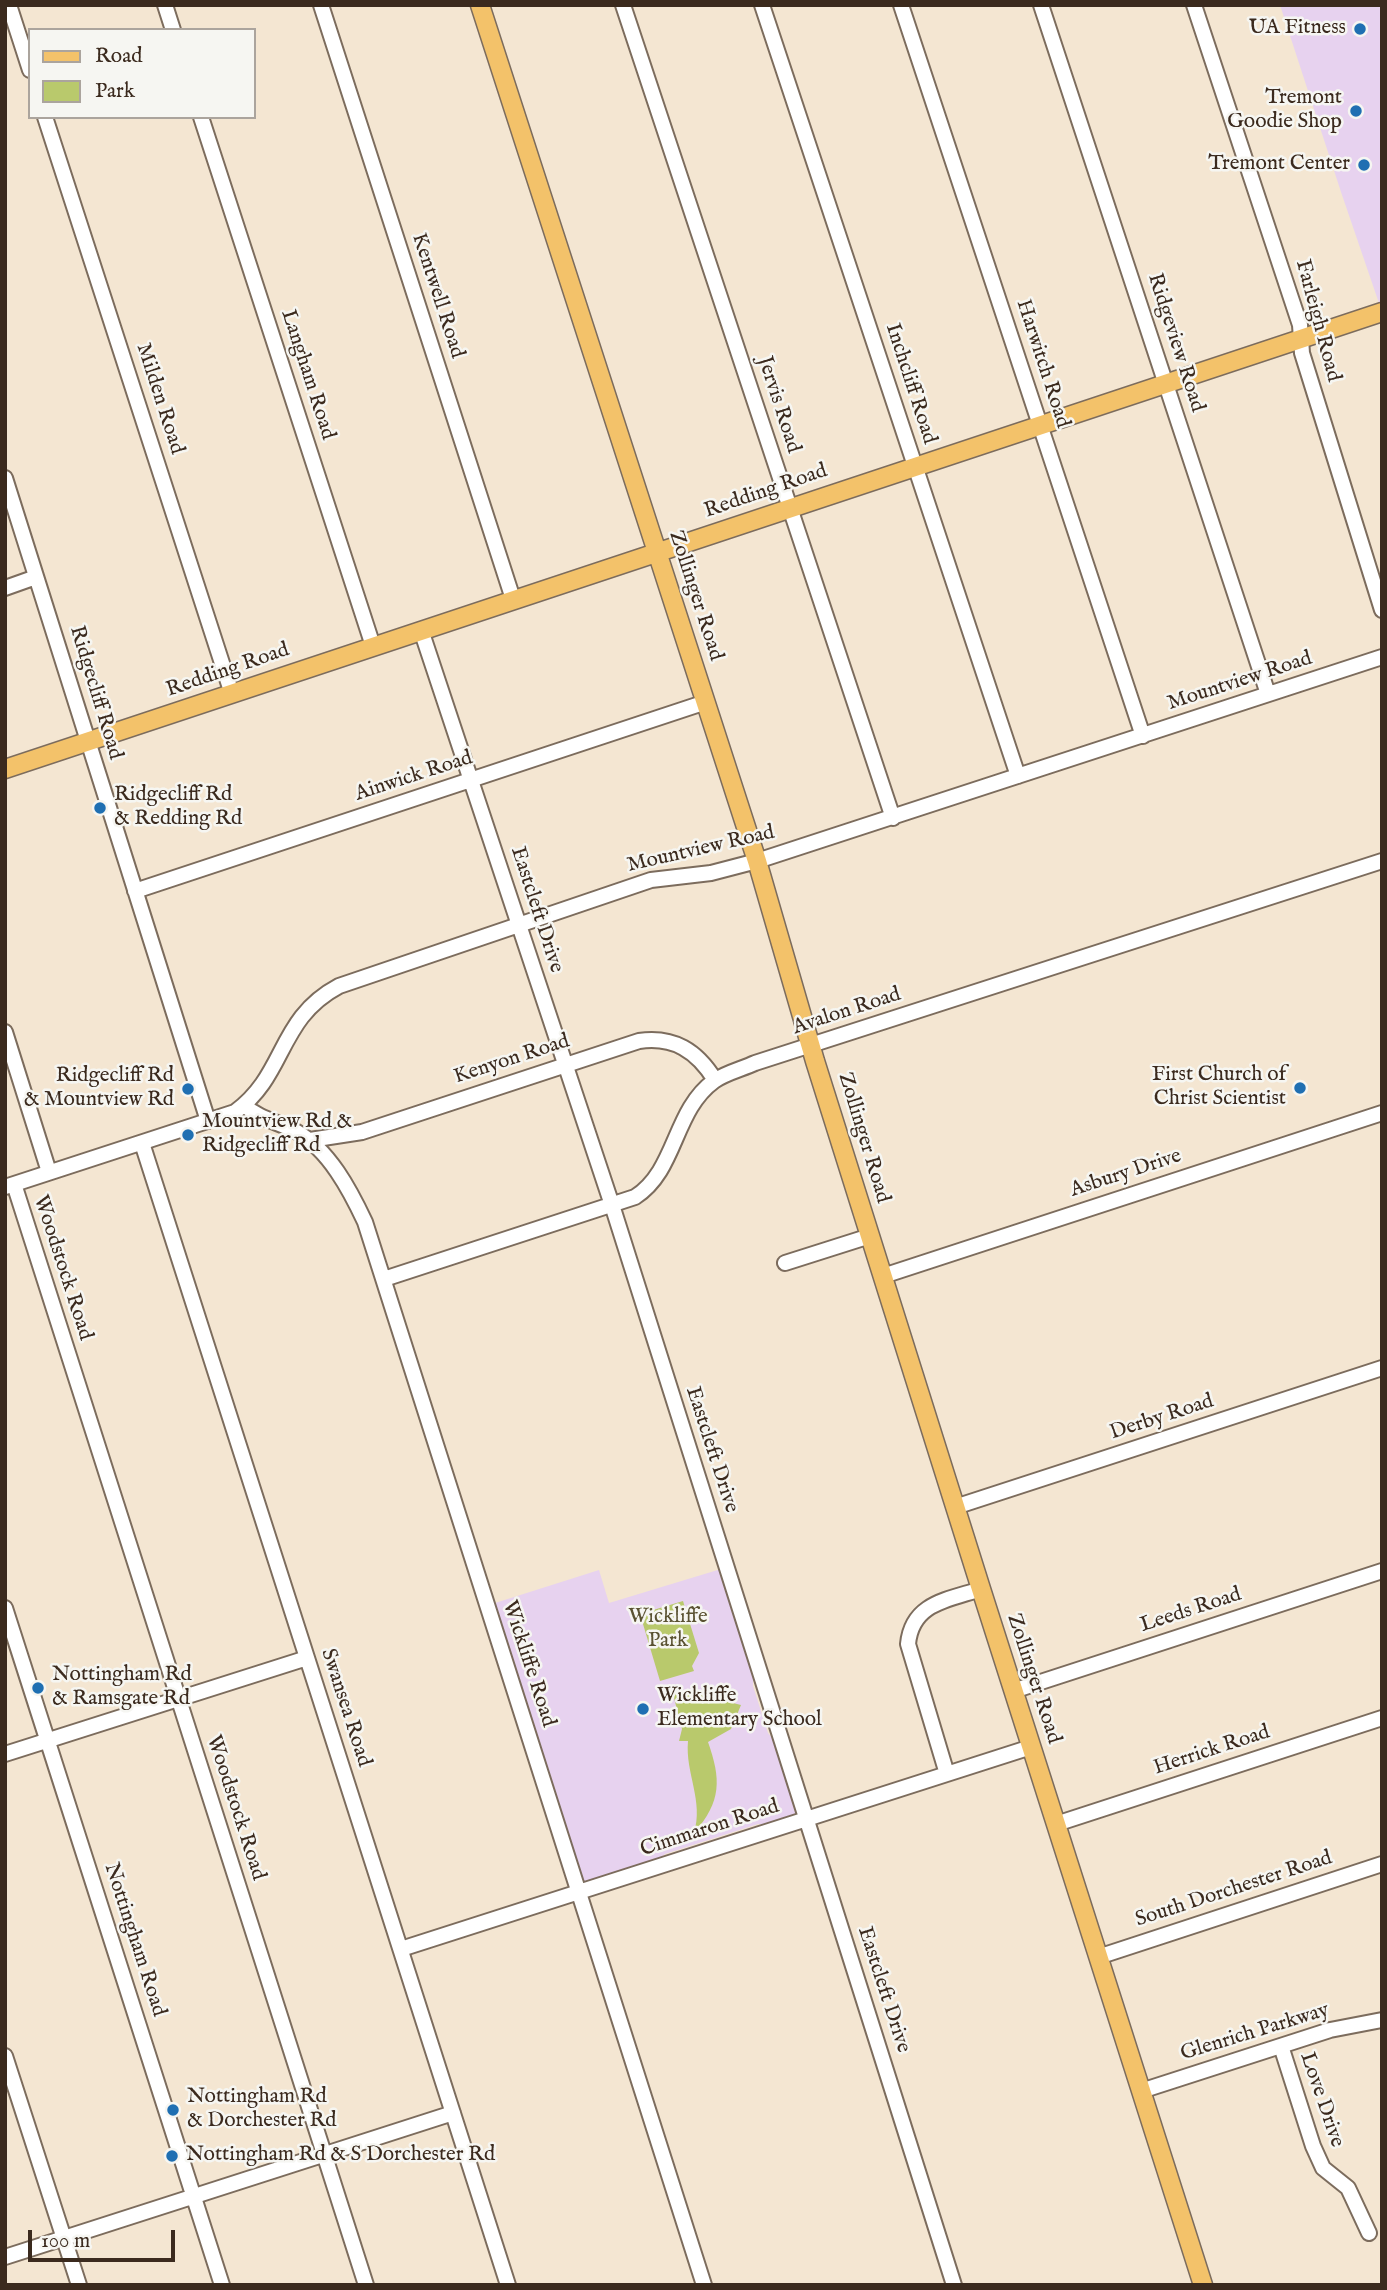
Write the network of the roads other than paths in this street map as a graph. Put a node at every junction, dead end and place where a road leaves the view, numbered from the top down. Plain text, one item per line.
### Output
1 (9, 5) edge
2 (165, 5) edge
3 (321, 5) edge
4 (480, 5) edge
5 (623, 5) edge
6 (762, 5) edge
7 (901, 5) edge
8 (1041, 5) edge
9 (1194, 5) edge
10 (172, 28) edge
11 (28, 64) edge
12 (46, 119) edge
13 (202, 119) edge
14 (1382, 312) edge
15 (1301, 339) junction
16 (1166, 383) junction
17 (1040, 424) junction
18 (915, 466) junction
19 (5, 478) edge
20 (790, 508) junction
21 (657, 553) junction
22 (36, 577) junction
23 (5, 587) edge
24 (513, 599) junction
25 (1382, 610) edge
26 (421, 630) junction
27 (373, 646) junction
28 (1382, 657) edge
29 (232, 694) junction
30 (1269, 694) junction
31 (705, 702) junction
32 (1143, 736) junction
33 (88, 742) junction
34 (5, 769) edge
35 (1018, 776) junction
36 (470, 780) junction
37 (893, 818) junction
38 (757, 861) junction
39 (1382, 861) edge
40 (135, 891) junction
41 (519, 924) junction
42 (5, 1032) edge
43 (811, 1046) junction
44 (565, 1065) junction
45 (715, 1080) junction
46 (244, 1105) junction
47 (1382, 1113) edge
48 (208, 1122) junction
49 (310, 1140) junction
50 (142, 1143) junction
51 (50, 1172) junction
52 (9, 1185) edge
53 (611, 1205) junction
54 (870, 1236) junction
55 (785, 1263) dead end
56 (883, 1276) junction
57 (384, 1279) junction
58 (1382, 1368) edge
59 (955, 1507) junction
60 (1382, 1570) edge
61 (981, 1589) junction
62 (5, 1608) edge
63 (307, 1658) junction
64 (1013, 1691) junction
65 (178, 1699) junction
66 (1382, 1718) edge
67 (48, 1741) junction
68 (1031, 1747) junction
69 (5, 1754) edge
70 (947, 1774) junction
71 (807, 1820) junction
72 (1056, 1824) junction
73 (1382, 1864) edge
74 (579, 1892) junction
75 (401, 1949) junction
76 (1098, 1957) junction
77 (1382, 2020) edge
78 (1281, 2046) junction
79 (5, 2056) edge
80 (1141, 2091) junction
81 (453, 2113) junction
82 (325, 2154) junction
83 (195, 2197) junction
84 (1369, 2234) dead end
85 (64, 2238) junction
86 (5, 2257) edge
87 (79, 2285) edge
88 (222, 2285) edge
89 (366, 2285) edge
90 (508, 2285) edge
91 (704, 2285) edge
92 (954, 2285) edge
93 (1203, 2285) edge

1 - 11 street
2 - 10 street
3 - 24 street, Kentwell Road
4 - 21 main road, Zollinger Road
5 - 20 street, Jervis Road
6 - 18 street, Inchcliff Road
7 - 17 street, Harwitch Road
8 - 16 street, Ridgeview Road
9 - 15 street, Farleigh Road
12 - 29 street, Milden Road
13 - 27 street, Langham Road
14 - 15 main road, Redding Road
15 - 16 main road, Redding Road
15 - 25 street, Farleigh Road
16 - 17 main road, Redding Road
16 - 30 street, Ridgeview Road
17 - 18 main road, Redding Road
17 - 32 street, Harwitch Road
18 - 20 main road, Redding Road
18 - 35 street, Inchcliff Road
19 - 22 street, Ridgecliff Road
20 - 21 main road, Redding Road
20 - 37 street, Jervis Road
21 - 24 main road, Redding Road
21 - 31 main road, Zollinger Road
22 - 23 street
22 - 33 street, Ridgecliff Road
24 - 26 main road, Redding Road
26 - 27 main road, Redding Road
26 - 36 street, Eastcleft Drive
27 - 29 main road, Redding Road
28 - 30 street, Mountview Road
29 - 33 main road, Redding Road
30 - 32 street, Mountview Road
31 - 36 street, Ainwick Road
31 - 38 main road, Zollinger Road
32 - 35 street, Mountview Road
33 - 34 main road, Redding Road
33 - 40 street, Ridgecliff Road
35 - 37 street, Mountview Road
36 - 40 street, Ainwick Road
36 - 41 street, Eastcleft Drive
37 - 38 street, Mountview Road
38 - 41 street, Mountview Road
38 - 43 main road, Zollinger Road
39 - 43 street, Avalon Road
40 - 48 street, Ridgecliff Road
41 - 44 street, Eastcleft Drive
41 - 46 street, Mountview Road
42 - 51 street
43 - 45 street, Avalon Road
43 - 54 main road, Zollinger Road
44 - 45 street, Kenyon Road
44 - 49 street, Kenyon Road
44 - 53 street, Eastcleft Drive
45 - 53 street, Avalon Road
46 - 48 street, Mountview Road
46 - 49 street, Wickliffe Road
47 - 56 street, Asbury Drive
48 - 50 street, Mountview Road
49 - 57 street, Wickliffe Road
50 - 51 street, Mountview Road
50 - 63 street, Swansea Road
51 - 52 street, Mountview Road
52 - 65 street, Woodstock Road
53 - 57 street, Avalon Road
53 - 71 street, Eastcleft Drive
54 - 55 street
54 - 56 main road, Zollinger Road
56 - 59 main road, Zollinger Road
57 - 74 street, Wickliffe Road
58 - 59 street, Derby Road
59 - 61 main road, Zollinger Road
60 - 64 street, Leeds Road
61 - 64 main road, Zollinger Road
61 - 70 street
62 - 67 street, Nottingham Road
63 - 65 street
63 - 75 street, Swansea Road
64 - 68 main road, Zollinger Road
65 - 67 street
65 - 82 street, Woodstock Road
66 - 72 street, Herrick Road
67 - 69 street
67 - 83 street, Nottingham Road
68 - 70 street, Cimmaron Road
68 - 72 main road, Zollinger Road
70 - 71 street, Cimmaron Road
71 - 74 street, Cimmaron Road
71 - 92 street, Eastcleft Drive
72 - 76 main road, Zollinger Road
73 - 76 street, South Dorchester Road
74 - 75 street, Cimmaron Road
74 - 91 street, Wickliffe Road
75 - 81 street, Swansea Road
76 - 80 main road, Zollinger Road
77 - 78 street, Glenrich Parkway
78 - 80 street, Glenrich Parkway
78 - 84 street, Love Drive
79 - 85 street
80 - 93 main road, Zollinger Road
81 - 82 street
81 - 90 street, Swansea Road
82 - 83 street
82 - 89 street, Woodstock Road
83 - 85 street
83 - 88 street, Nottingham Road
85 - 86 street
85 - 87 street

